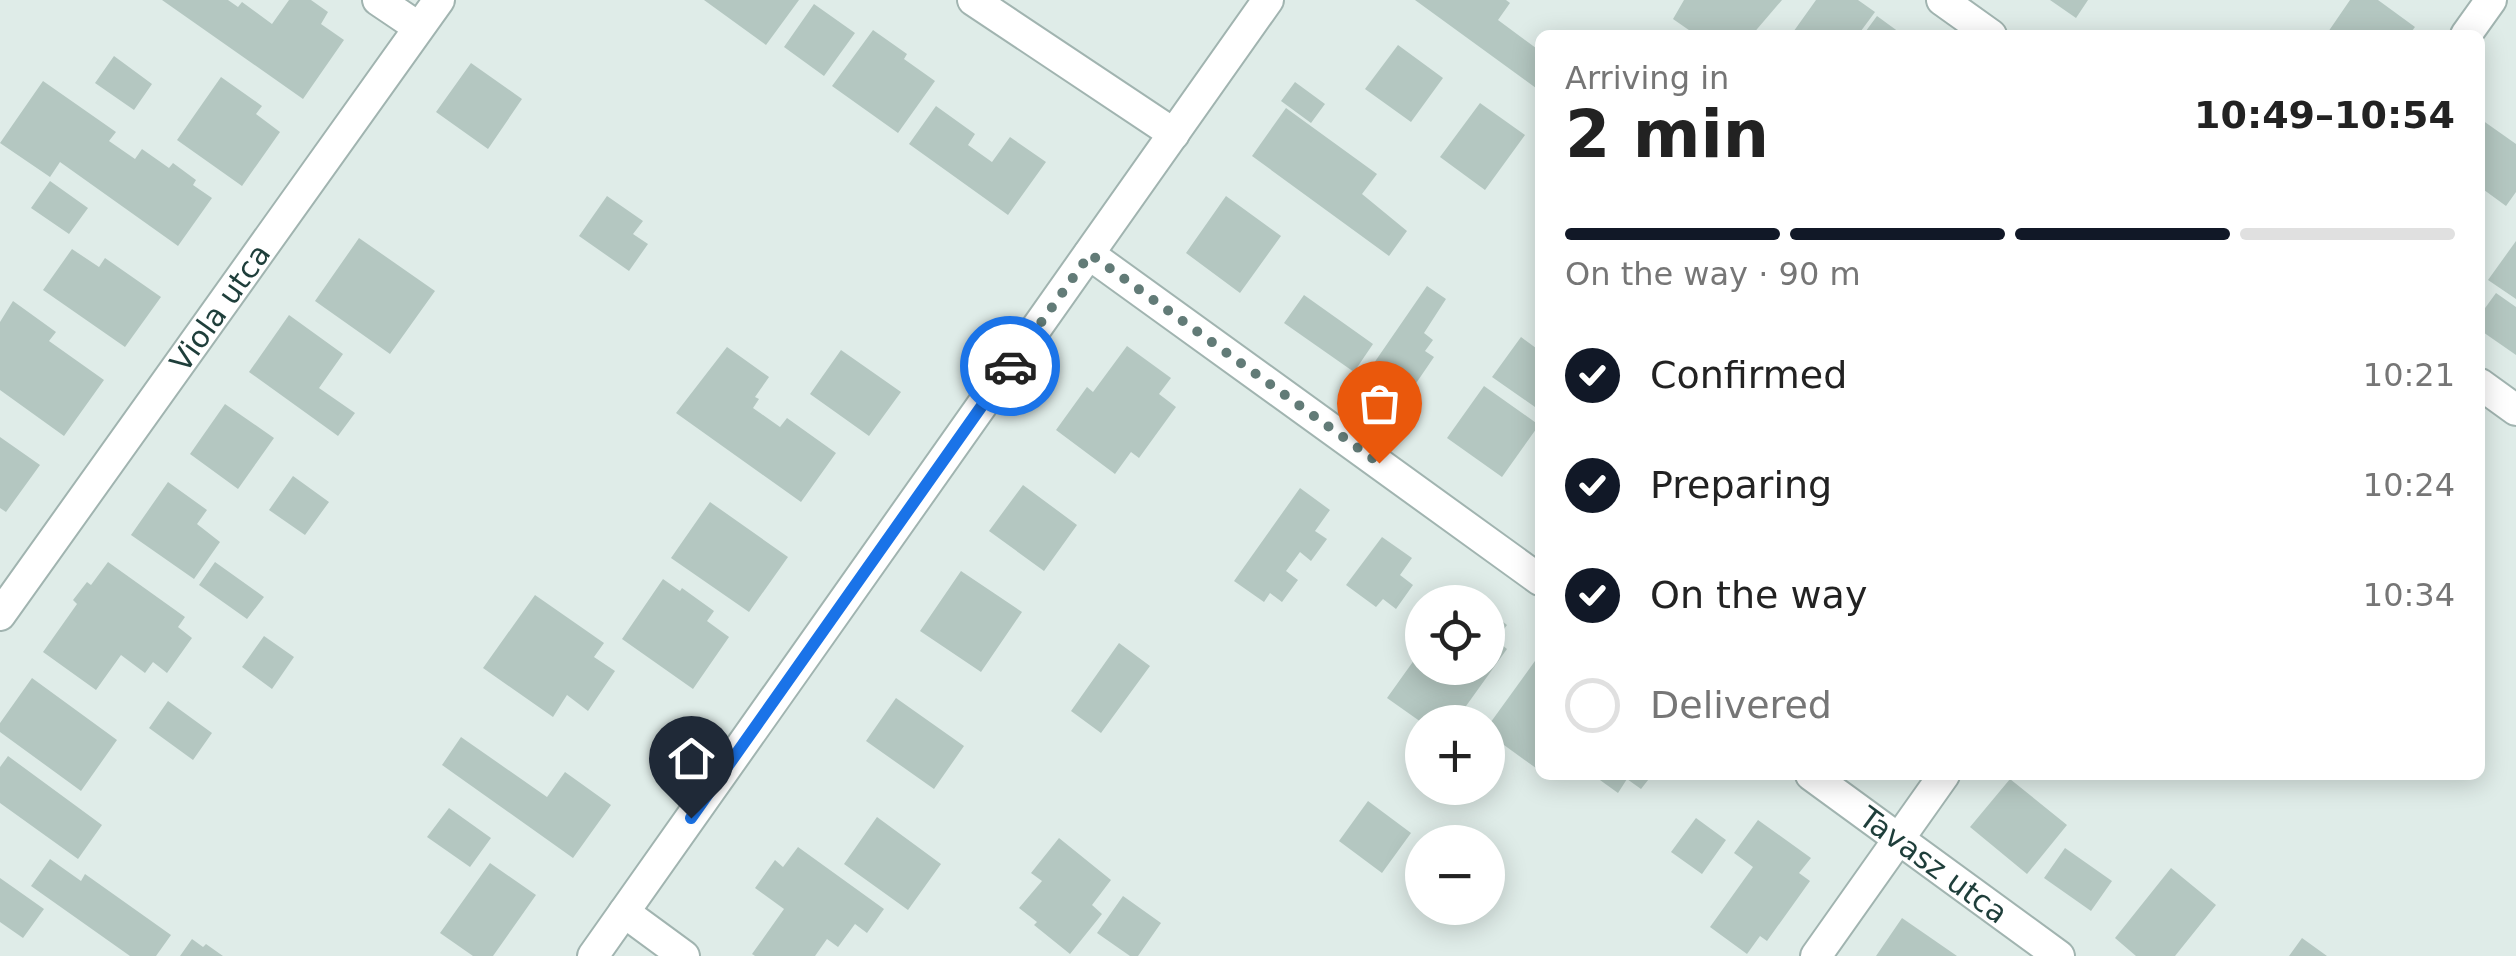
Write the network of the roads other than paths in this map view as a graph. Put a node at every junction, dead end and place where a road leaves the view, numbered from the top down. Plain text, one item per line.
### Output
1 (378, 0) edge
2 (438, 0) edge
3 (973, 0) edge
4 (1268, 0) edge
5 (1942, 0) edge
6 (2491, 0) edge
7 (418, 26) junction
8 (1985, 30) edge
9 (2470, 30) edge
10 (1174, 134) junction
11 (1090, 254) junction
12 (2485, 388) edge
13 (2516, 410) edge
14 (1535, 576) edge
15 (0, 615) edge
16 (1817, 780) edge
17 (1940, 780) edge
18 (1899, 839) junction
19 (624, 912) junction
20 (593, 956) edge
21 (684, 956) edge
22 (1816, 956) edge
23 (2059, 956) edge

1 - 7 street
2 - 7 street, Viola utca
3 - 10 street
4 - 10 street
5 - 8 street
6 - 9 street
7 - 15 street, Viola utca
10 - 11 street
11 - 14 street
11 - 19 street
12 - 13 street
16 - 18 street, Tavasz utca
17 - 18 street
18 - 22 street
18 - 23 street, Tavasz utca
19 - 20 street
19 - 21 street

